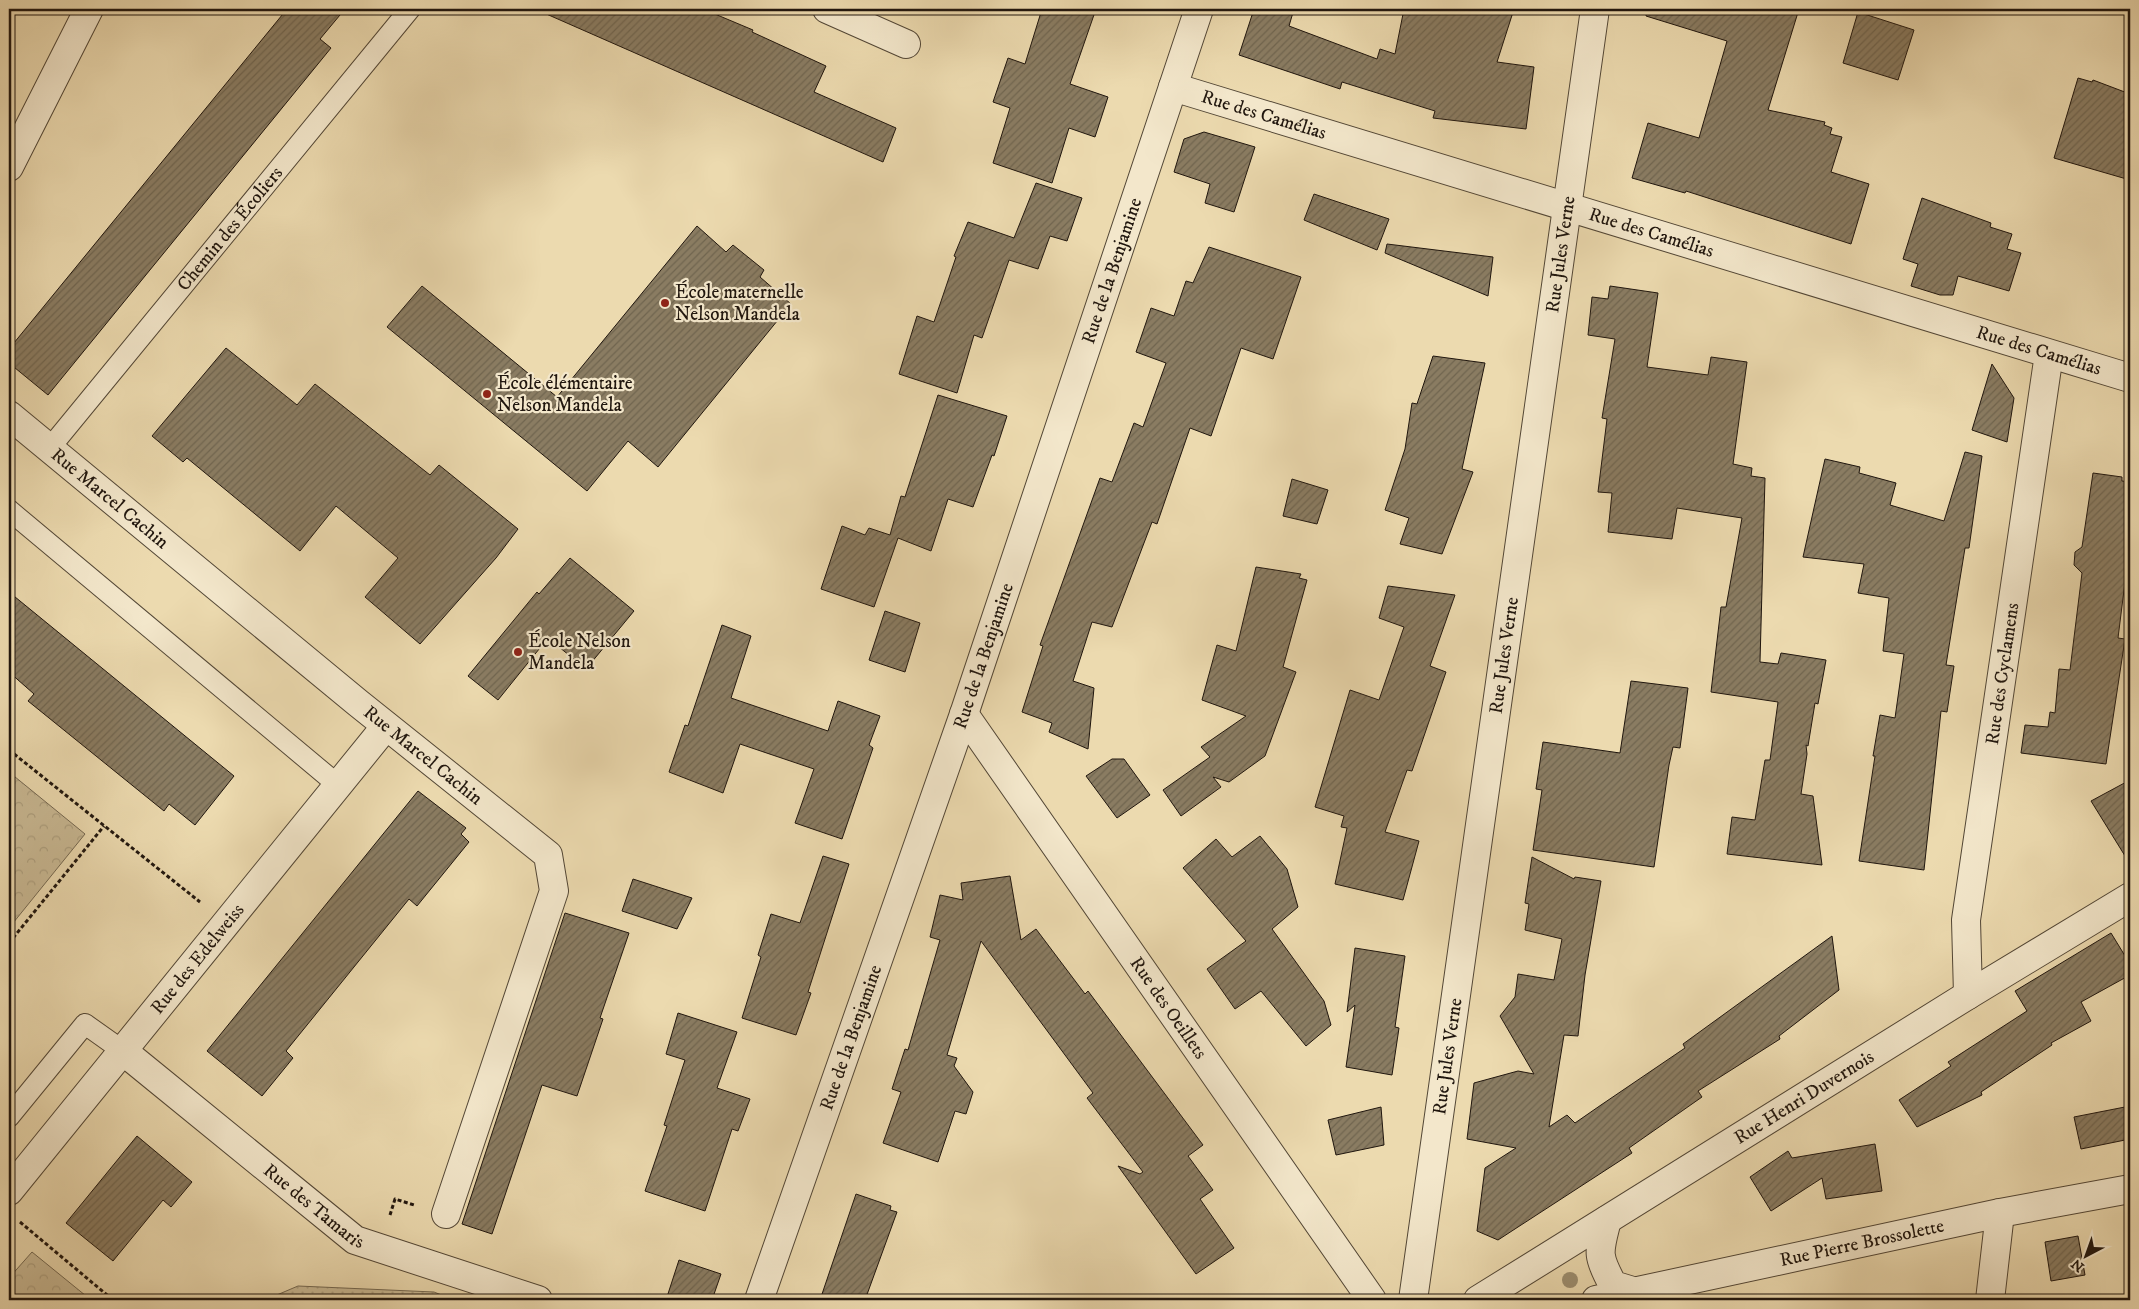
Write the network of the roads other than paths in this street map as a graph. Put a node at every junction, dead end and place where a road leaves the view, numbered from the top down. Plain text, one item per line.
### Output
1 (89, 9) edge
2 (410, 9) edge
3 (827, 9) edge
4 (1199, 9) edge
5 (1595, 9) edge
6 (906, 44) dead end
7 (1173, 87) junction
8 (9, 167) edge
9 (1566, 208) junction
10 (2049, 354) junction
11 (2130, 378) edge
12 (9, 415) edge
13 (50, 448) junction
14 (9, 510) edge
15 (964, 714) junction
16 (386, 726) junction
17 (338, 785) junction
18 (2130, 897) edge
19 (1968, 995) junction
20 (123, 1051) junction
21 (9, 1117) edge
22 (2130, 1190) edge
23 (9, 1192) edge
24 (2000, 1213) junction
25 (446, 1214) road end
26 (1607, 1220) junction
27 (1636, 1292) junction
28 (538, 1300) edge
29 (759, 1300) edge
30 (1372, 1300) edge
31 (1412, 1300) edge
32 (1478, 1300) edge
33 (1596, 1300) edge
34 (1990, 1300) edge

1 - 8 street
2 - 13 lane, Chemin des Écoliers
3 - 6 street
4 - 7 street, Rue de la Benjamine
5 - 9 street, Rue Jules Verne
7 - 9 street, Rue des Camélias
7 - 15 street, Rue de la Benjamine
9 - 10 street, Rue des Camélias
9 - 31 street, Rue Jules Verne
10 - 11 street, Rue des Camélias
10 - 19 street, Rue des Cyclamens
12 - 13 street, Rue Marcel Cachin
13 - 16 street, Rue Marcel Cachin
14 - 17 lane
15 - 29 street, Rue de la Benjamine
15 - 30 street, Rue des Oeillets
16 - 17 street, Rue des Edelweiss
16 - 25 street, Rue Marcel Cachin
17 - 20 street, Rue des Edelweiss
18 - 19 street, Rue Henri Duvernois
19 - 26 street, Rue Henri Duvernois
20 - 21 lane
20 - 23 street, Rue des Edelweiss
20 - 28 street, Rue des Tamaris
22 - 24 street, Rue Pierre Brossolette
24 - 27 street, Rue Pierre Brossolette
24 - 34 street
26 - 27 street
26 - 32 street, Rue Henri Duvernois
27 - 33 street, Rue Pierre Brossolette

